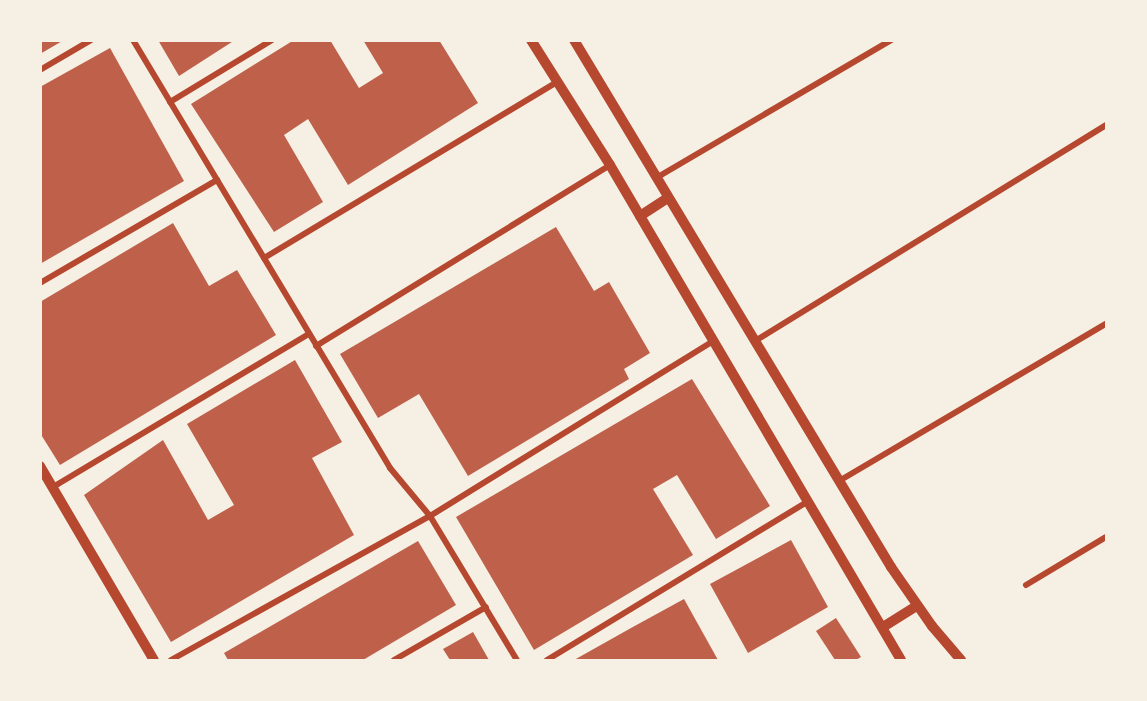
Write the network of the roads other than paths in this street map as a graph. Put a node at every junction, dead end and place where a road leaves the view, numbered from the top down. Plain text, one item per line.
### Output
1 (91, 40) edge
2 (133, 40) edge
3 (272, 40) edge
4 (531, 40) edge
5 (574, 40) edge
6 (891, 40) edge
7 (40, 70) edge
8 (558, 81) junction
9 (170, 102) junction
10 (1107, 125) edge
11 (610, 165) junction
12 (656, 177) junction
13 (217, 180) junction
14 (668, 198) junction
15 (640, 216) junction
16 (264, 258) junction
17 (40, 283) edge
18 (1107, 324) edge
19 (309, 334) junction
20 (713, 341) junction
21 (755, 341) junction
22 (316, 346) junction
23 (40, 466) edge
24 (839, 481) junction
25 (53, 487) junction
26 (808, 501) junction
27 (430, 516) junction
28 (1107, 537) edge
29 (1026, 585) dead end
30 (917, 606) junction
31 (486, 607) junction
32 (883, 627) junction
33 (154, 660) edge
34 (171, 660) edge
35 (394, 660) edge
36 (517, 660) edge
37 (547, 660) edge
38 (901, 660) edge
39 (961, 660) edge

1 - 7 street
2 - 9 street
3 - 9 street
4 - 8 street
5 - 12 street
6 - 12 street
8 - 11 street
8 - 16 street
9 - 13 street
10 - 21 street
11 - 15 street
11 - 22 street
12 - 14 street
13 - 16 street
13 - 17 street
14 - 15 street
14 - 21 street
15 - 20 street
16 - 19 street
18 - 24 street
19 - 22 street
19 - 25 street
20 - 26 street
20 - 27 street
21 - 24 street
22 - 27 street
23 - 25 street
24 - 30 street
25 - 33 street
26 - 32 street
26 - 37 street
27 - 31 street
27 - 34 street
28 - 29 street
30 - 32 street
30 - 39 street
31 - 35 street
31 - 36 street
32 - 38 street

